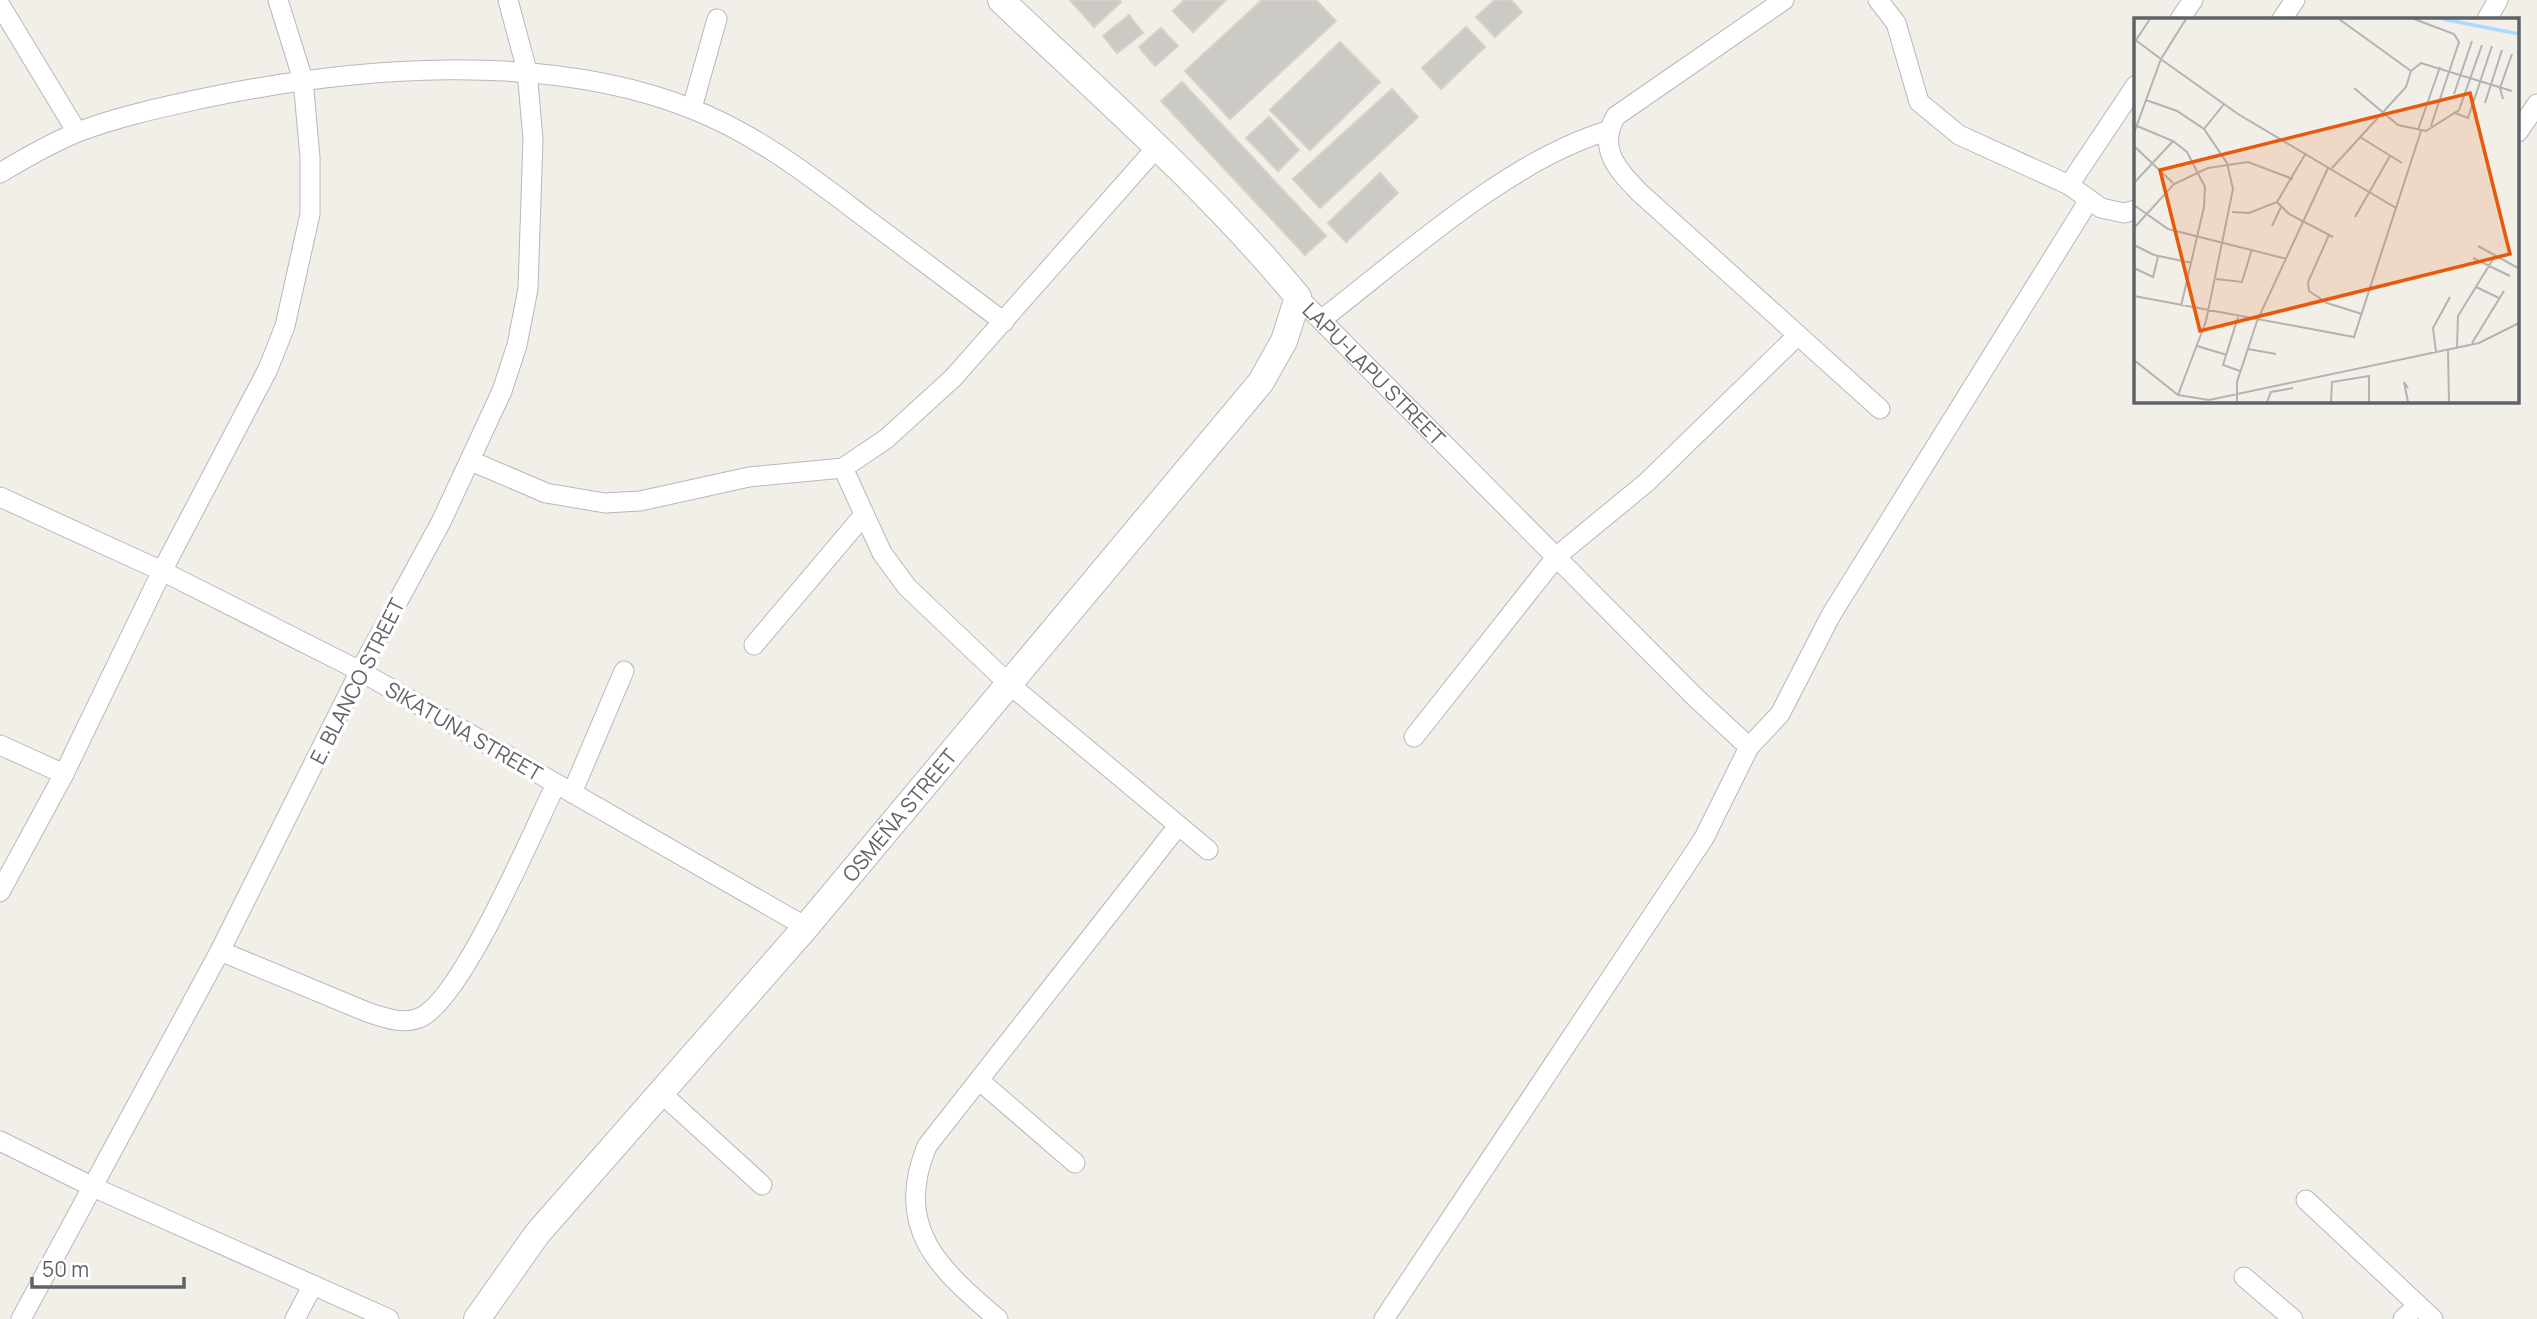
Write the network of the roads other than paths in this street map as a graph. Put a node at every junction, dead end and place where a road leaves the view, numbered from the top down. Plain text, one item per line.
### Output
1 (278, 0) edge
2 (508, 0) edge
3 (1001, 0) edge
4 (1784, 0) edge
5 (1878, 0) edge
6 (2193, 0) edge
7 (2295, 0) edge
8 (2498, 0) edge
9 (0, 5) edge
10 (2181, 18) edge
11 (2284, 18) edge
12 (2488, 18) edge
13 (717, 19) dead end
14 (527, 71) junction
15 (303, 80) junction
16 (2134, 88) edge
17 (2537, 104) edge
18 (692, 108) junction
19 (2520, 129) edge
20 (1607, 131) junction
21 (77, 132) junction
22 (1157, 147) junction
23 (0, 173) edge
24 (2069, 186) junction
25 (2089, 200) junction
26 (2134, 210) edge
27 (1298, 297) junction
28 (1321, 320) junction
29 (1004, 322) junction
30 (1797, 336) junction
31 (1880, 409) dead end
32 (471, 461) junction
33 (843, 468) junction
34 (0, 497) edge
35 (863, 516) junction
36 (1557, 556) junction
37 (162, 571) junction
38 (754, 645) dead end
39 (360, 671) junction
40 (624, 671) dead end
41 (1009, 684) junction
42 (1414, 737) dead end
43 (0, 745) edge
44 (1749, 747) junction
45 (64, 774) junction
46 (564, 789) junction
47 (1178, 826) junction
48 (1208, 850) dead end
49 (0, 892) edge
50 (806, 927) junction
51 (220, 951) junction
52 (980, 1081) junction
53 (661, 1093) junction
54 (0, 1140) edge
55 (1075, 1163) dead end
56 (762, 1185) dead end
57 (93, 1187) junction
58 (2306, 1199) dead end
59 (2244, 1277) dead end
60 (313, 1285) junction
61 (2418, 1305) junction
62 (21, 1319) edge
63 (295, 1319) edge
64 (389, 1319) edge
65 (477, 1319) edge
66 (998, 1319) edge
67 (1384, 1319) edge
68 (2293, 1319) edge
69 (2403, 1319) edge
70 (2433, 1319) edge

1 - 15 street
2 - 14 street, E. BLANCO STREET
3 - 22 street, LAPU-LAPU STREET
4 - 20 street
5 - 24 street
6 - 10 street
7 - 11 street
8 - 12 street
9 - 21 street
13 - 18 street
14 - 15 street
14 - 18 street
14 - 32 street, E. BLANCO STREET
15 - 21 street
15 - 37 street
16 - 24 street
17 - 19 street
18 - 29 street
20 - 28 street
20 - 30 street
21 - 23 street
22 - 27 street, LAPU-LAPU STREET
22 - 29 street
24 - 25 street
25 - 26 street
25 - 44 street
27 - 28 street, LAPU-LAPU STREET
27 - 41 street, OSMEÑA STREET
28 - 36 street, LAPU-LAPU STREET
29 - 33 street
30 - 31 street
30 - 36 street
32 - 33 street
32 - 39 street, E. BLANCO STREET
33 - 35 street
34 - 37 street, SIKATUNA STREET
35 - 38 street
35 - 41 street
36 - 42 street
36 - 44 street, LAPU-LAPU STREET
37 - 39 street, SIKATUNA STREET
37 - 45 street
39 - 46 street, SIKATUNA STREET
39 - 51 street, E. BLANCO STREET
40 - 46 street
41 - 47 street
41 - 50 street, OSMEÑA STREET
43 - 45 street
44 - 67 street
45 - 49 street
46 - 50 street, SIKATUNA STREET
46 - 51 street
47 - 48 street
47 - 52 street
50 - 53 street, OSMEÑA STREET
51 - 57 street, E. BLANCO STREET
52 - 55 street
52 - 66 street
53 - 56 street
53 - 65 street, OSMEÑA STREET
54 - 57 street
57 - 60 street
57 - 62 street, E. BLANCO STREET
58 - 61 street
59 - 68 street
60 - 63 street
60 - 64 street
61 - 69 street
61 - 70 street

